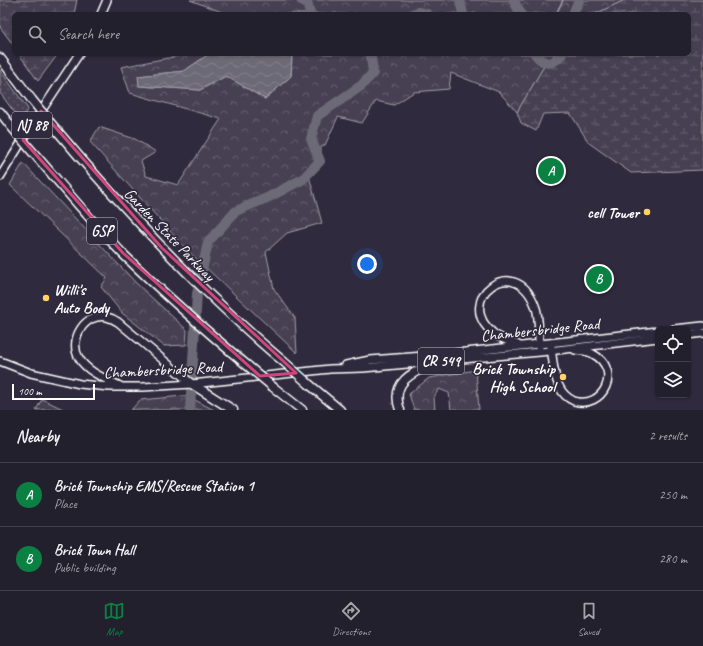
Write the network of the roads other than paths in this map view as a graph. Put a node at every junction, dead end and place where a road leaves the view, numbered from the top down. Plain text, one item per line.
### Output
1 (107, 0) edge
2 (102, 12) edge
3 (78, 56) edge
4 (0, 58) edge
5 (0, 112) edge
6 (0, 177) edge
7 (703, 326) edge
8 (691, 327) edge
9 (655, 331) edge
10 (703, 333) edge
11 (691, 335) edge
12 (655, 338) edge
13 (551, 342) junction
14 (539, 344) junction
15 (518, 345) junction
16 (567, 349) junction
17 (552, 350) junction
18 (540, 352) junction
19 (0, 361) edge
20 (438, 361) junction
21 (330, 369) junction
22 (197, 385) junction
23 (120, 386) junction
24 (232, 410) edge
25 (302, 410) edge
26 (340, 410) edge
27 (400, 410) edge

1 - 2 main road
3 - 6 main road, NJ 88
4 - 26 highway, Garden State Parkway / GSP, bridge
5 - 25 highway, GSP, bridge
7 - 8 main road
9 - 13 main road, Chambersbridge Road / CR 549
10 - 11 main road
12 - 16 main road, Chambersbridge Road / CR 549
13 - 14 main road, Chambersbridge Road / CR 549
13 - 17 main road
14 - 15 main road, Chambersbridge Road / CR 549
14 - 15 main road
14 - 18 main road
15 - 21 main road, Chambersbridge Road / CR 549
16 - 17 main road, Chambersbridge Road / CR 549
16 - 17 main road
17 - 18 main road, Chambersbridge Road / CR 549
18 - 20 main road, Chambersbridge Road / CR 549
19 - 23 main road, Chambersbridge Road / CR 549
20 - 21 main road, Chambersbridge Road / CR 549
20 - 27 highway
21 - 22 main road, Chambersbridge Road / CR 549
22 - 23 main road, Chambersbridge Road / CR 549
22 - 23 main road
22 - 24 highway

